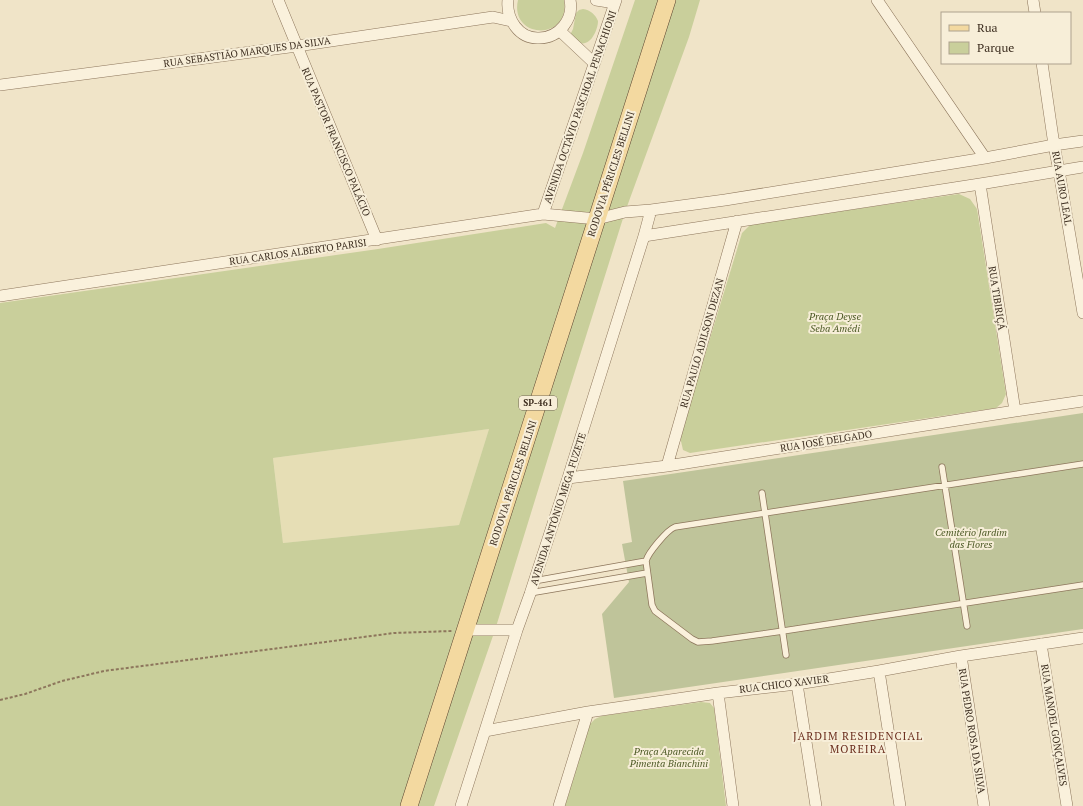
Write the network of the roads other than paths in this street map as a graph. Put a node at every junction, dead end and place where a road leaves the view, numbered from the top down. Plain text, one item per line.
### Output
1 (278, 0) edge
2 (570, 0) edge
3 (596, 0) edge
4 (668, 0) edge
5 (878, 0) edge
6 (1033, 0) edge
7 (616, 2) edge
8 (508, 3) edge
9 (1035, 12) edge
10 (493, 17) junction
11 (511, 21) junction
12 (560, 30) junction
13 (296, 46) junction
14 (594, 63) junction
15 (1042, 64) edge
16 (0, 85) edge
17 (1083, 141) edge
18 (1054, 145) junction
19 (985, 158) junction
20 (1083, 167) edge
21 (1059, 171) junction
22 (980, 184) junction
23 (651, 210) junction
24 (543, 214) junction
25 (597, 219) junction
26 (737, 221) junction
27 (644, 236) junction
28 (377, 240) junction
29 (0, 296) edge
30 (1083, 313) edge
31 (1083, 401) edge
32 (1015, 411) junction
33 (1083, 464) edge
34 (667, 466) junction
35 (942, 467) dead end
36 (568, 478) junction
37 (945, 486) junction
38 (762, 493) dead end
39 (765, 513) junction
40 (646, 561) junction
41 (647, 573) junction
42 (534, 581) junction
43 (1083, 585) edge
44 (530, 594) junction
45 (963, 603) junction
46 (967, 626) dead end
47 (466, 630) junction
48 (517, 630) junction
49 (783, 631) junction
50 (1083, 638) edge
51 (1041, 644) junction
52 (786, 655) dead end
53 (961, 656) junction
54 (879, 671) junction
55 (797, 684) junction
56 (718, 693) junction
57 (588, 712) junction
58 (486, 731) junction
59 (409, 806) edge
60 (461, 806) edge
61 (558, 806) edge
62 (733, 806) edge
63 (816, 806) edge
64 (900, 806) edge
65 (984, 806) edge
66 (1067, 806) edge

1 - 13 street, RUA PASTOR FRANCISCO PALÁCIO
2 - 12 street
3 - 7 street
4 - 25 main road, RODOVIA PÉRICLES BELLINI / SP-461
5 - 19 street
6 - 9 street
7 - 14 street, AVENIDA OCTÁVIO PASCHOAL PENACHIONI
8 - 10 street, RUA SEBASTIÃO MARQUES DA SILVA
8 - 11 street
10 - 11 street, RUA SEBASTIÃO MARQUES DA SILVA
10 - 13 street, RUA SEBASTIÃO MARQUES DA SILVA
11 - 12 street
12 - 14 street
13 - 16 street, RUA SEBASTIÃO MARQUES DA SILVA
13 - 28 street, RUA PASTOR FRANCISCO PALÁCIO
14 - 24 street, AVENIDA OCTÁVIO PASCHOAL PENACHIONI
15 - 18 street, RUA AURO LEAL
17 - 18 street, RUA CARLOS ALBERTO PARISI
18 - 19 street, RUA CARLOS ALBERTO PARISI
18 - 21 street, RUA AURO LEAL
19 - 23 street, RUA CARLOS ALBERTO PARISI
20 - 21 street
21 - 22 street
21 - 30 street, RUA AURO LEAL
22 - 26 street
22 - 32 street, RUA TIBIRIÇÁ
23 - 25 street, RUA CARLOS ALBERTO PARISI
23 - 27 street, AVENIDA ANTÔNIO MEGA FUZETE
24 - 25 street, RUA CARLOS ALBERTO PARISI
24 - 28 street, RUA CARLOS ALBERTO PARISI
25 - 47 main road, RODOVIA PÉRICLES BELLINI / SP-461
26 - 27 street
26 - 34 street, RUA PAULO ADILSON DEZAN
27 - 36 street, AVENIDA ANTÔNIO MEGA FUZETE
28 - 29 street, RUA CARLOS ALBERTO PARISI
31 - 32 street, RUA JOSÉ DELGADO
32 - 34 street, RUA JOSÉ DELGADO
33 - 37 lane
34 - 36 street, RUA JOSÉ DELGADO
35 - 37 lane
36 - 42 street, AVENIDA ANTÔNIO MEGA FUZETE
37 - 39 lane
37 - 45 lane
38 - 39 lane
39 - 40 lane
39 - 49 lane
40 - 41 lane
40 - 42 lane
41 - 44 lane
41 - 49 lane
42 - 44 street, AVENIDA ANTÔNIO MEGA FUZETE
43 - 45 lane
44 - 48 street, AVENIDA ANTÔNIO MEGA FUZETE
45 - 46 lane
45 - 49 lane
47 - 48 street
47 - 59 main road, RODOVIA PÉRICLES BELLINI / SP-461
48 - 58 street, AVENIDA ANTÔNIO MEGA FUZETE
49 - 52 lane
50 - 51 street, RUA CHICO XAVIER
51 - 53 street, RUA CHICO XAVIER
51 - 66 street, RUA MANOEL GONÇALVES
53 - 54 street, RUA CHICO XAVIER
53 - 65 street, RUA PEDRO ROSA DA SILVA
54 - 55 street, RUA CHICO XAVIER
54 - 64 street
55 - 56 street, RUA CHICO XAVIER
55 - 63 street
56 - 57 street, RUA CHICO XAVIER
56 - 62 street
57 - 58 street, RUA CHICO XAVIER
57 - 61 street
58 - 60 street, AVENIDA ANTÔNIO MEGA FUZETE

